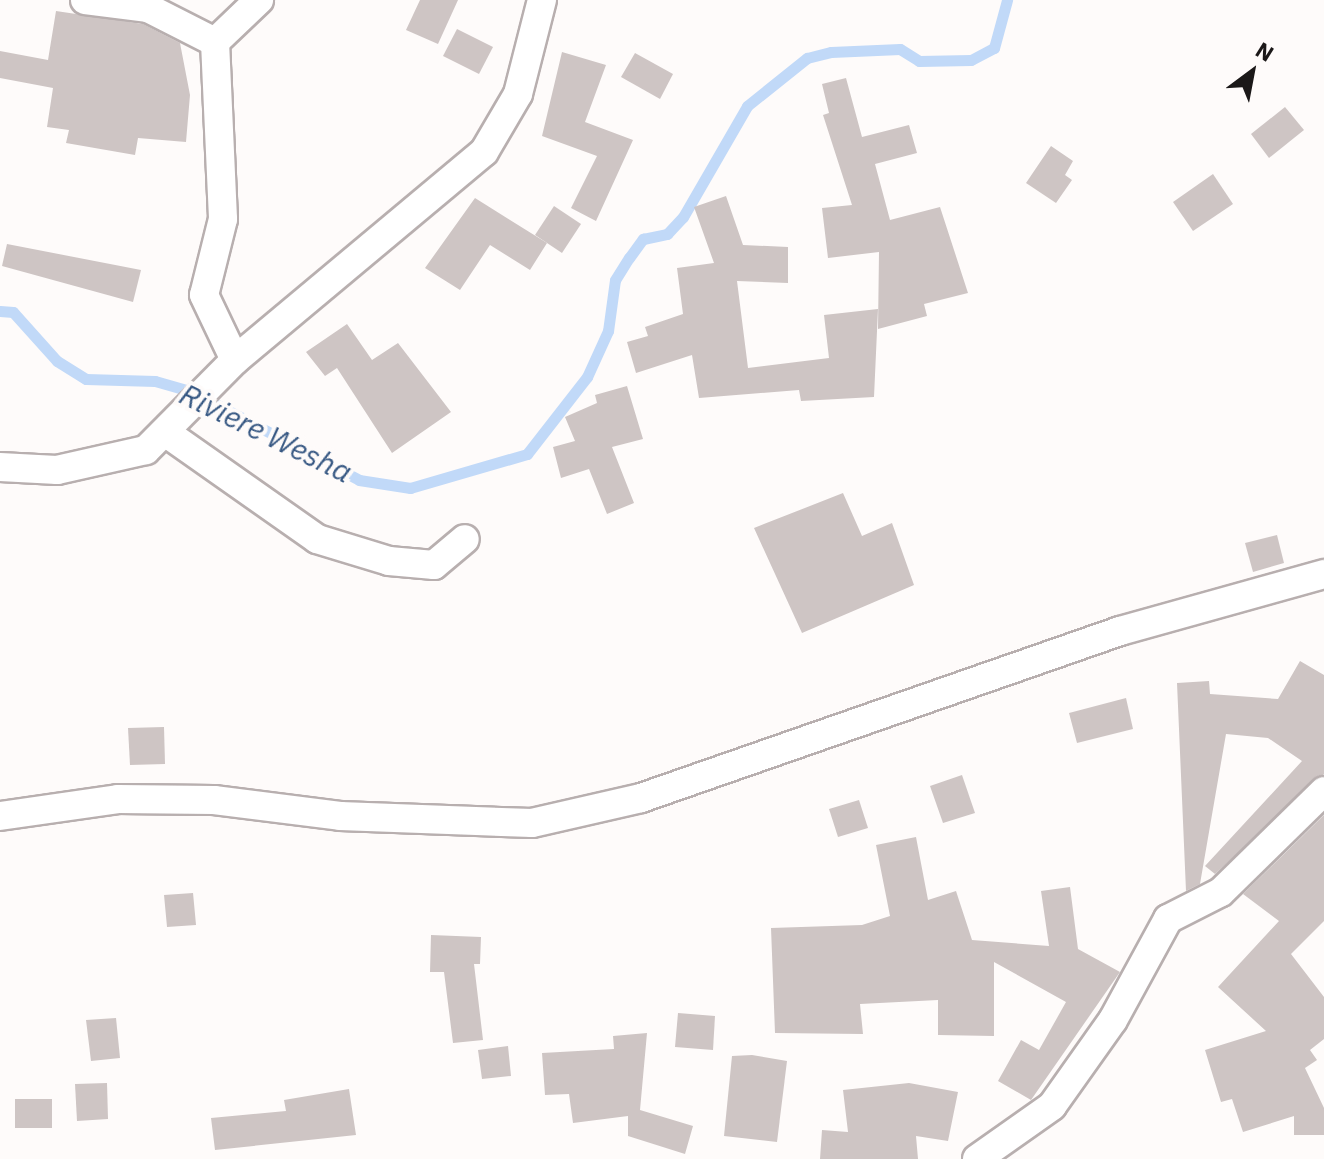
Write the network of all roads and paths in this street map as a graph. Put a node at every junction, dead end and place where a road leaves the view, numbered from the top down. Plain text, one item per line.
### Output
1 (85, 0) edge
2 (259, 0) edge
3 (542, 0) edge
4 (215, 42) junction
5 (235, 360) junction
6 (172, 426) junction
7 (0, 467) edge
8 (465, 539) dead end
9 (1324, 574) edge
10 (1324, 791) edge
11 (0, 816) edge
12 (977, 1159) edge

1 - 4 street
2 - 4 street
3 - 5 street
4 - 5 street
5 - 6 street
6 - 7 street
6 - 8 street
9 - 11 street
10 - 12 street

